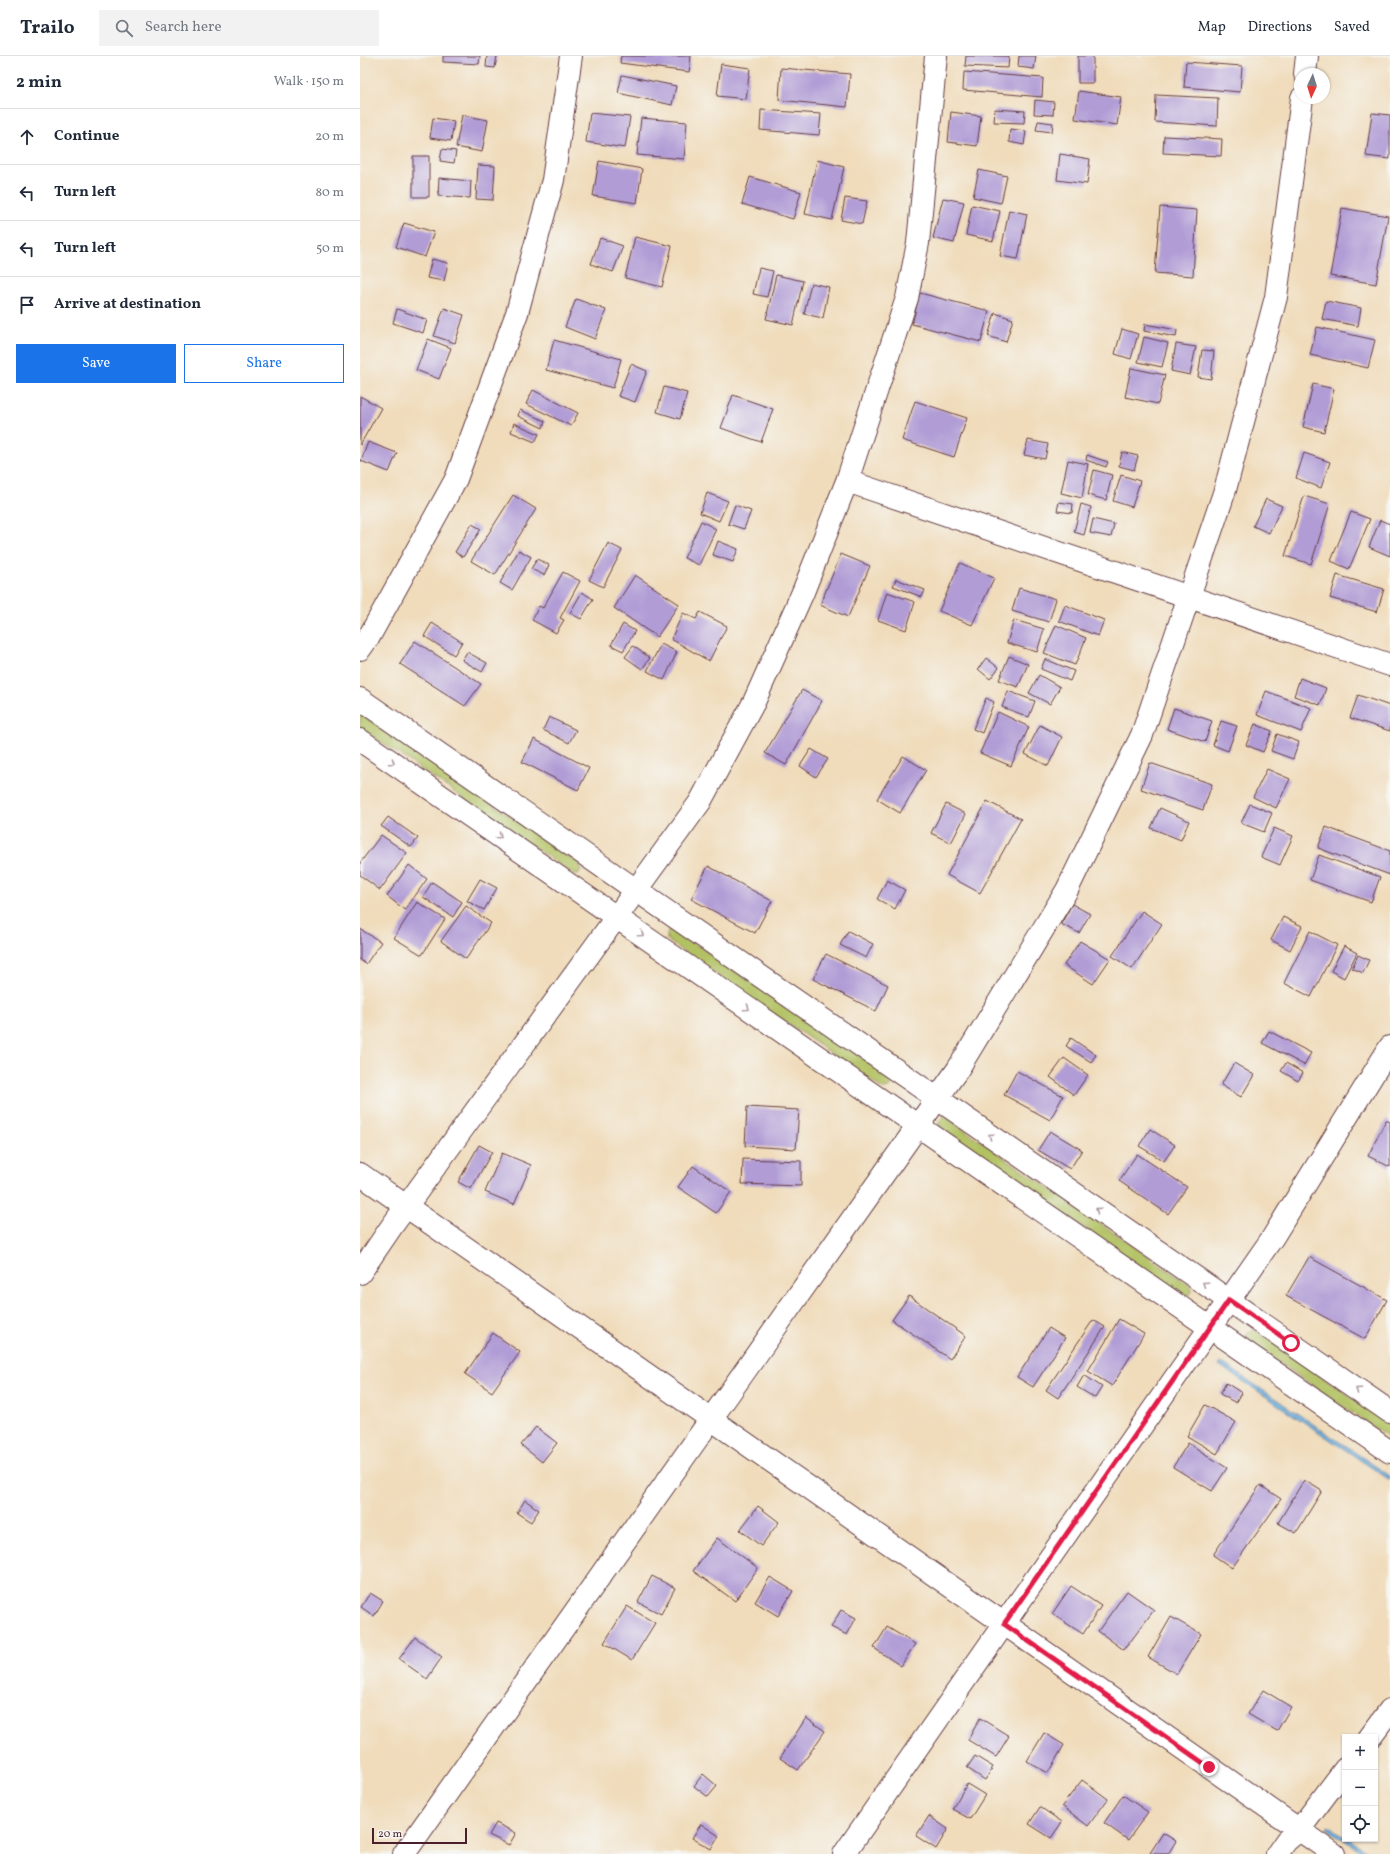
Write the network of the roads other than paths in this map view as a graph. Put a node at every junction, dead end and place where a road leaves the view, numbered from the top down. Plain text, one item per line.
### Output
1 (571, 56) edge
2 (936, 56) edge
3 (1307, 56) edge
4 (1306, 68) edge
5 (1301, 104) edge
6 (847, 481) junction
7 (1188, 597) junction
8 (360, 649) edge
9 (1390, 665) edge
10 (360, 699) edge
11 (360, 740) edge
12 (636, 890) junction
13 (616, 917) junction
14 (1390, 1047) edge
15 (937, 1098) junction
16 (918, 1126) junction
17 (360, 1174) edge
18 (406, 1206) junction
19 (360, 1273) edge
20 (1229, 1300) junction
21 (1210, 1328) junction
22 (1390, 1412) edge
23 (711, 1419) junction
24 (1390, 1452) edge
25 (1004, 1624) junction
26 (1390, 1710) edge
27 (1372, 1734) edge
28 (1344, 1770) edge
29 (1299, 1830) junction
30 (404, 1854) edge
31 (844, 1854) edge
32 (1276, 1854) edge
33 (1334, 1854) edge

1 - 8 street
2 - 6 street
3 - 4 street
5 - 7 street
6 - 7 street
6 - 12 street
7 - 9 street
7 - 15 street
10 - 12 street
11 -> 13 street
12 - 13 street
12 - 15 street
13 -> 16 street
13 - 18 street
14 - 20 street
15 - 16 street
20 -> 15 street
16 - 21 street
16 - 23 street
17 - 18 street
18 - 19 street
18 - 23 street
20 - 21 street
22 -> 20 street
21 - 24 street
21 - 25 street
23 - 25 street
23 - 30 street
25 - 29 street
25 - 31 street
26 - 27 street
28 - 29 street
29 - 32 street
29 - 33 street

